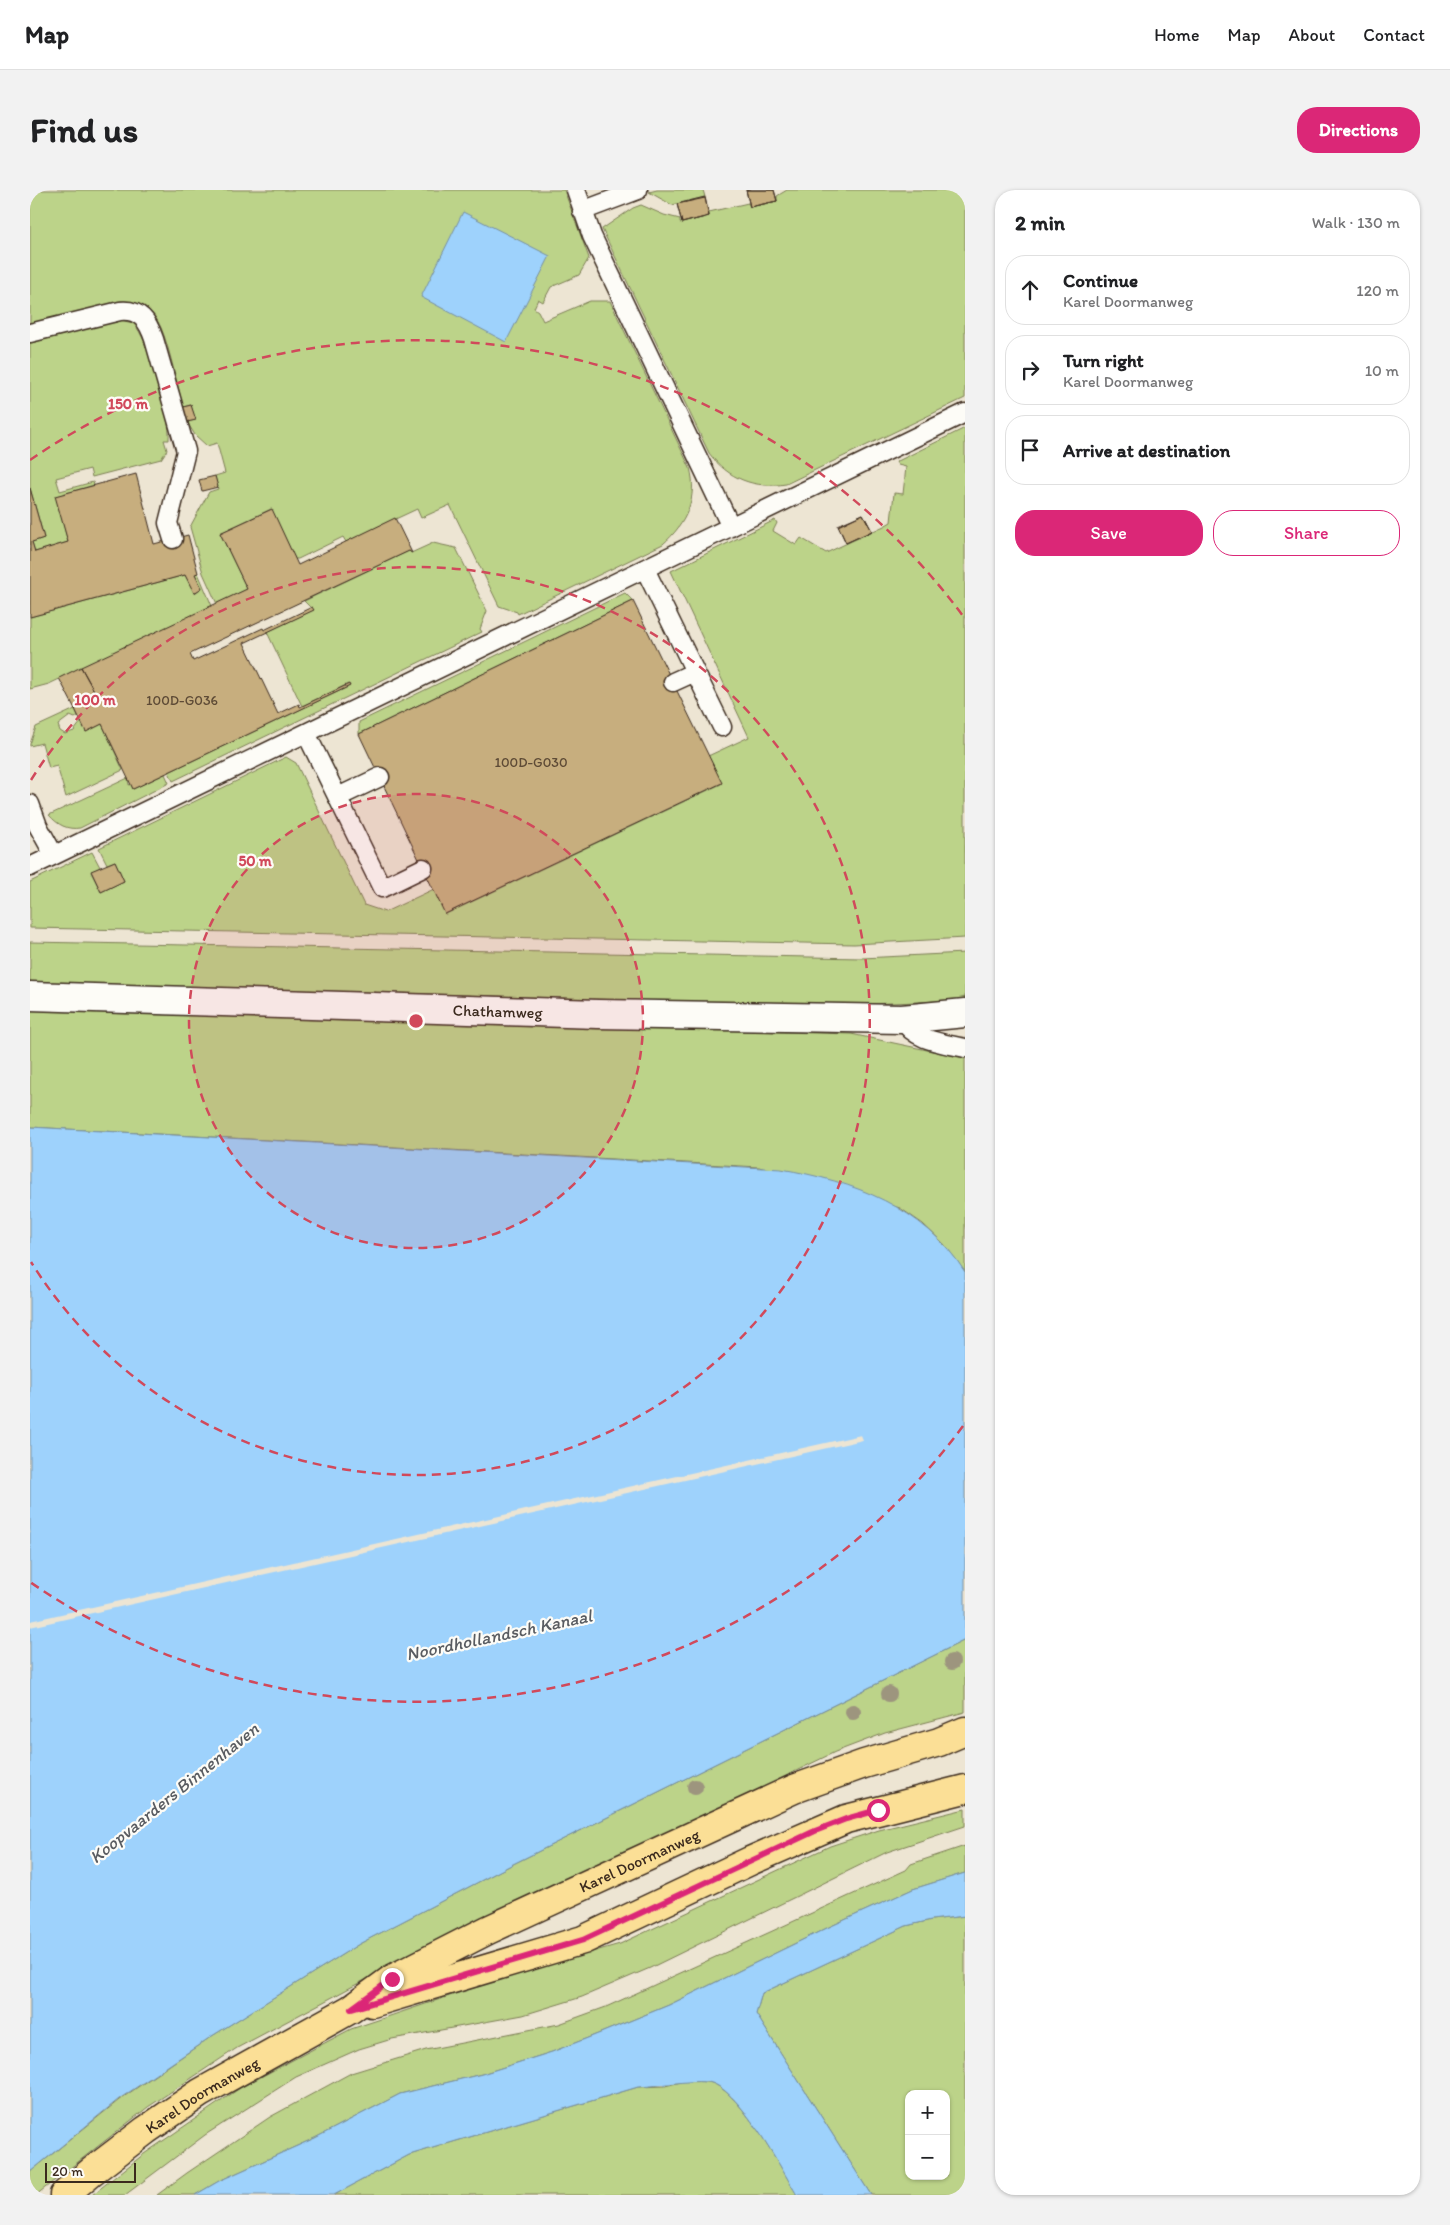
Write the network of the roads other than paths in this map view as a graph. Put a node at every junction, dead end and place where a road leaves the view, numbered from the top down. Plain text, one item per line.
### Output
1 (576, 190) edge
2 (638, 190) edge
3 (582, 211) junction
4 (30, 333) edge
5 (965, 413) edge
6 (731, 527) junction
7 (172, 539) dead end
8 (645, 568) junction
9 (695, 672) junction
10 (673, 682) dead end
11 (722, 727) dead end
12 (306, 732) junction
13 (380, 777) dead end
14 (338, 797) junction
15 (30, 804) edge
16 (54, 855) junction
17 (30, 866) edge
18 (423, 868) dead end
19 (30, 996) edge
20 (965, 1013) edge
21 (902, 1019) junction
22 (965, 1048) edge
23 (965, 1731) edge
24 (952, 1742) edge
25 (965, 1789) edge
26 (351, 2009) junction
27 (64, 2195) edge

1 - 3 lane
2 - 3 lane
3 - 6 lane
4 - 7 lane
5 - 6 lane
6 - 8 lane
8 - 9 lane
8 - 12 lane
9 - 10 lane
9 - 11 lane
12 - 14 lane
12 - 16 lane
13 - 14 lane
14 - 18 lane
15 - 16 lane
16 - 17 lane
19 - 21 street, Chathamweg
20 - 21 street, Chathamweg
21 - 22 lane
23 - 24 main road, Karel Doormanweg
24 - 26 main road, Karel Doormanweg
25 - 26 main road, Karel Doormanweg
26 - 27 main road, Karel Doormanweg

